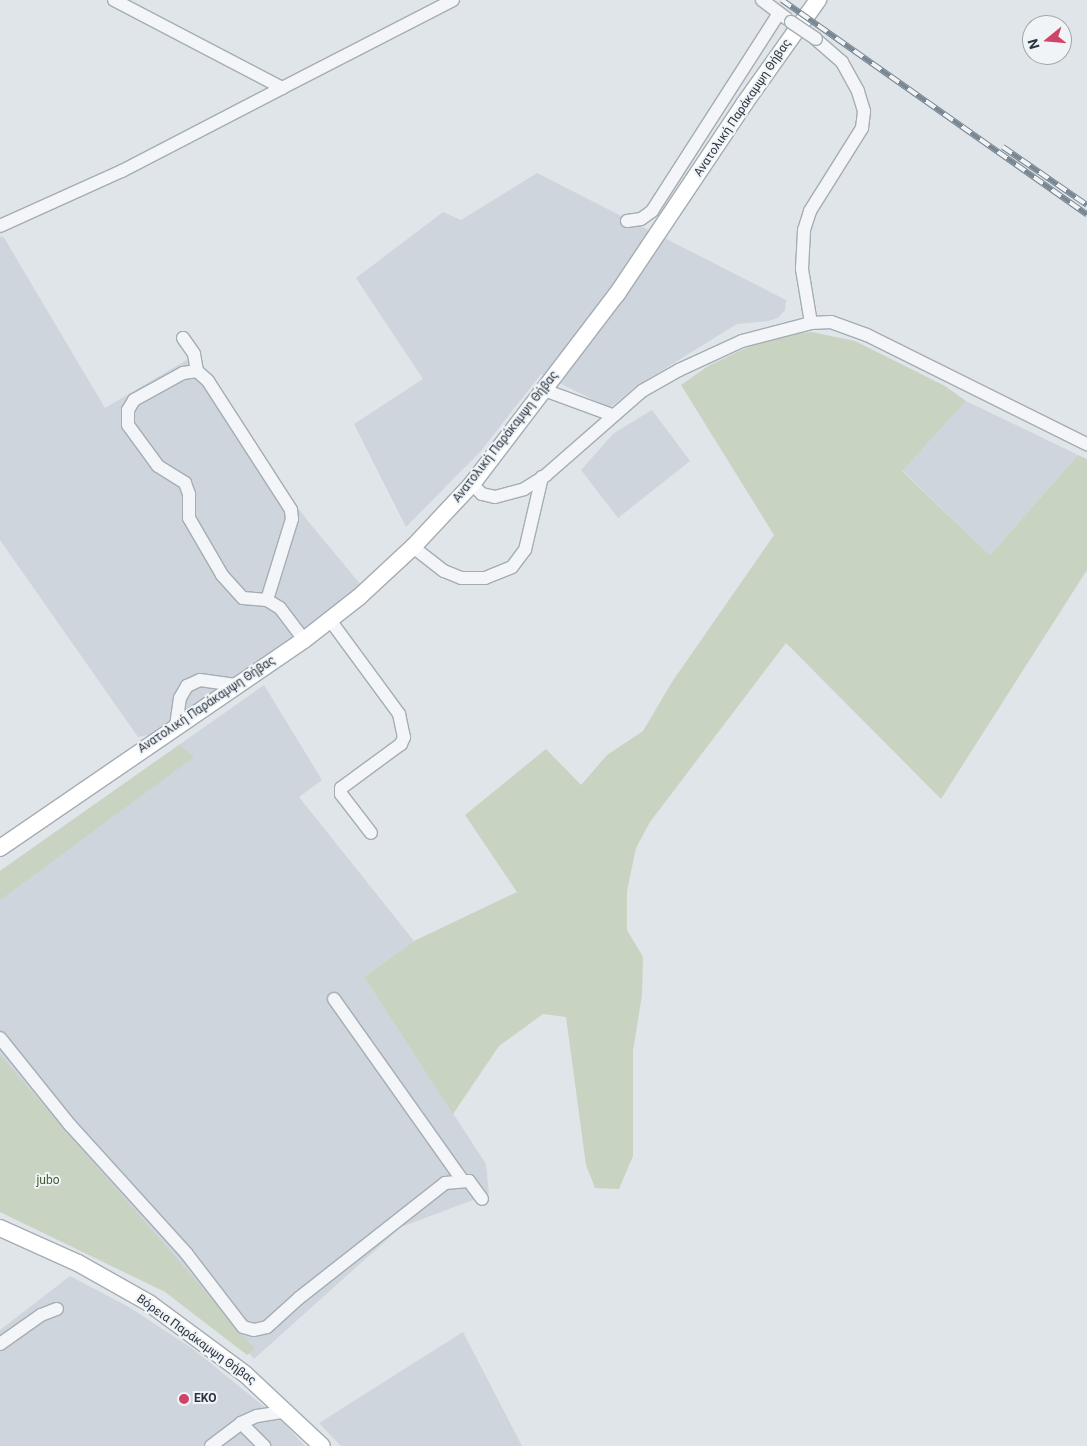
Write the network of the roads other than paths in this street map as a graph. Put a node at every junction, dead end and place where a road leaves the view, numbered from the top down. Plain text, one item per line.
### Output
1 (114, 0) edge
2 (453, 0) edge
3 (762, 0) edge
4 (818, 0) edge
5 (779, 13) junction
6 (282, 88) junction
7 (627, 221) dead end
8 (0, 226) edge
9 (811, 323) junction
10 (183, 338) dead end
11 (197, 371) junction
12 (544, 390) junction
13 (612, 415) junction
14 (1087, 444) edge
15 (542, 477) junction
16 (472, 484) junction
17 (414, 547) junction
18 (267, 600) junction
19 (330, 620) junction
20 (304, 640) junction
21 (236, 685) junction
22 (176, 726) junction
23 (371, 833) dead end
24 (0, 848) edge
25 (334, 999) dead end
26 (0, 1038) edge
27 (462, 1180) junction
28 (482, 1199) dead end
29 (0, 1228) edge
30 (57, 1308) dead end
31 (0, 1344) edge
32 (288, 1411) junction
33 (240, 1423) junction
34 (211, 1446) edge
35 (264, 1446) edge
36 (322, 1446) edge

1 - 6 street
2 - 6 street
3 - 5 street
4 - 12 main road, Ανατολική Παράκαμψη Θήβας
5 - 7 street
5 - 9 street, bridge
6 - 8 street
9 - 13 street
9 - 14 street
10 - 11 street
11 - 18 street
11 - 18 street
12 - 13 street
12 - 16 main road, Ανατολική Παράκαμψη Θήβας
13 - 15 street
15 - 16 street
15 - 17 street
16 - 17 main road, Ανατολική Παράκαμψη Θήβας
17 - 19 main road, Ανατολική Παράκαμψη Θήβας
18 - 20 street
19 - 20 main road, Ανατολική Παράκαμψη Θήβας
19 - 23 street
20 - 21 main road, Ανατολική Παράκαμψη Θήβας
21 - 22 main road, Ανατολική Παράκαμψη Θήβας
21 - 22 street
22 - 24 main road, Ανατολική Παράκαμψη Θήβας
25 - 27 street
26 - 27 street
27 - 28 street
29 - 32 main road, Βόρεια Παράκαμψη Θήβας
30 - 31 street
32 - 33 street
32 - 36 main road, Βόρεια Παράκαμψη Θήβας
33 - 34 street
33 - 35 street

